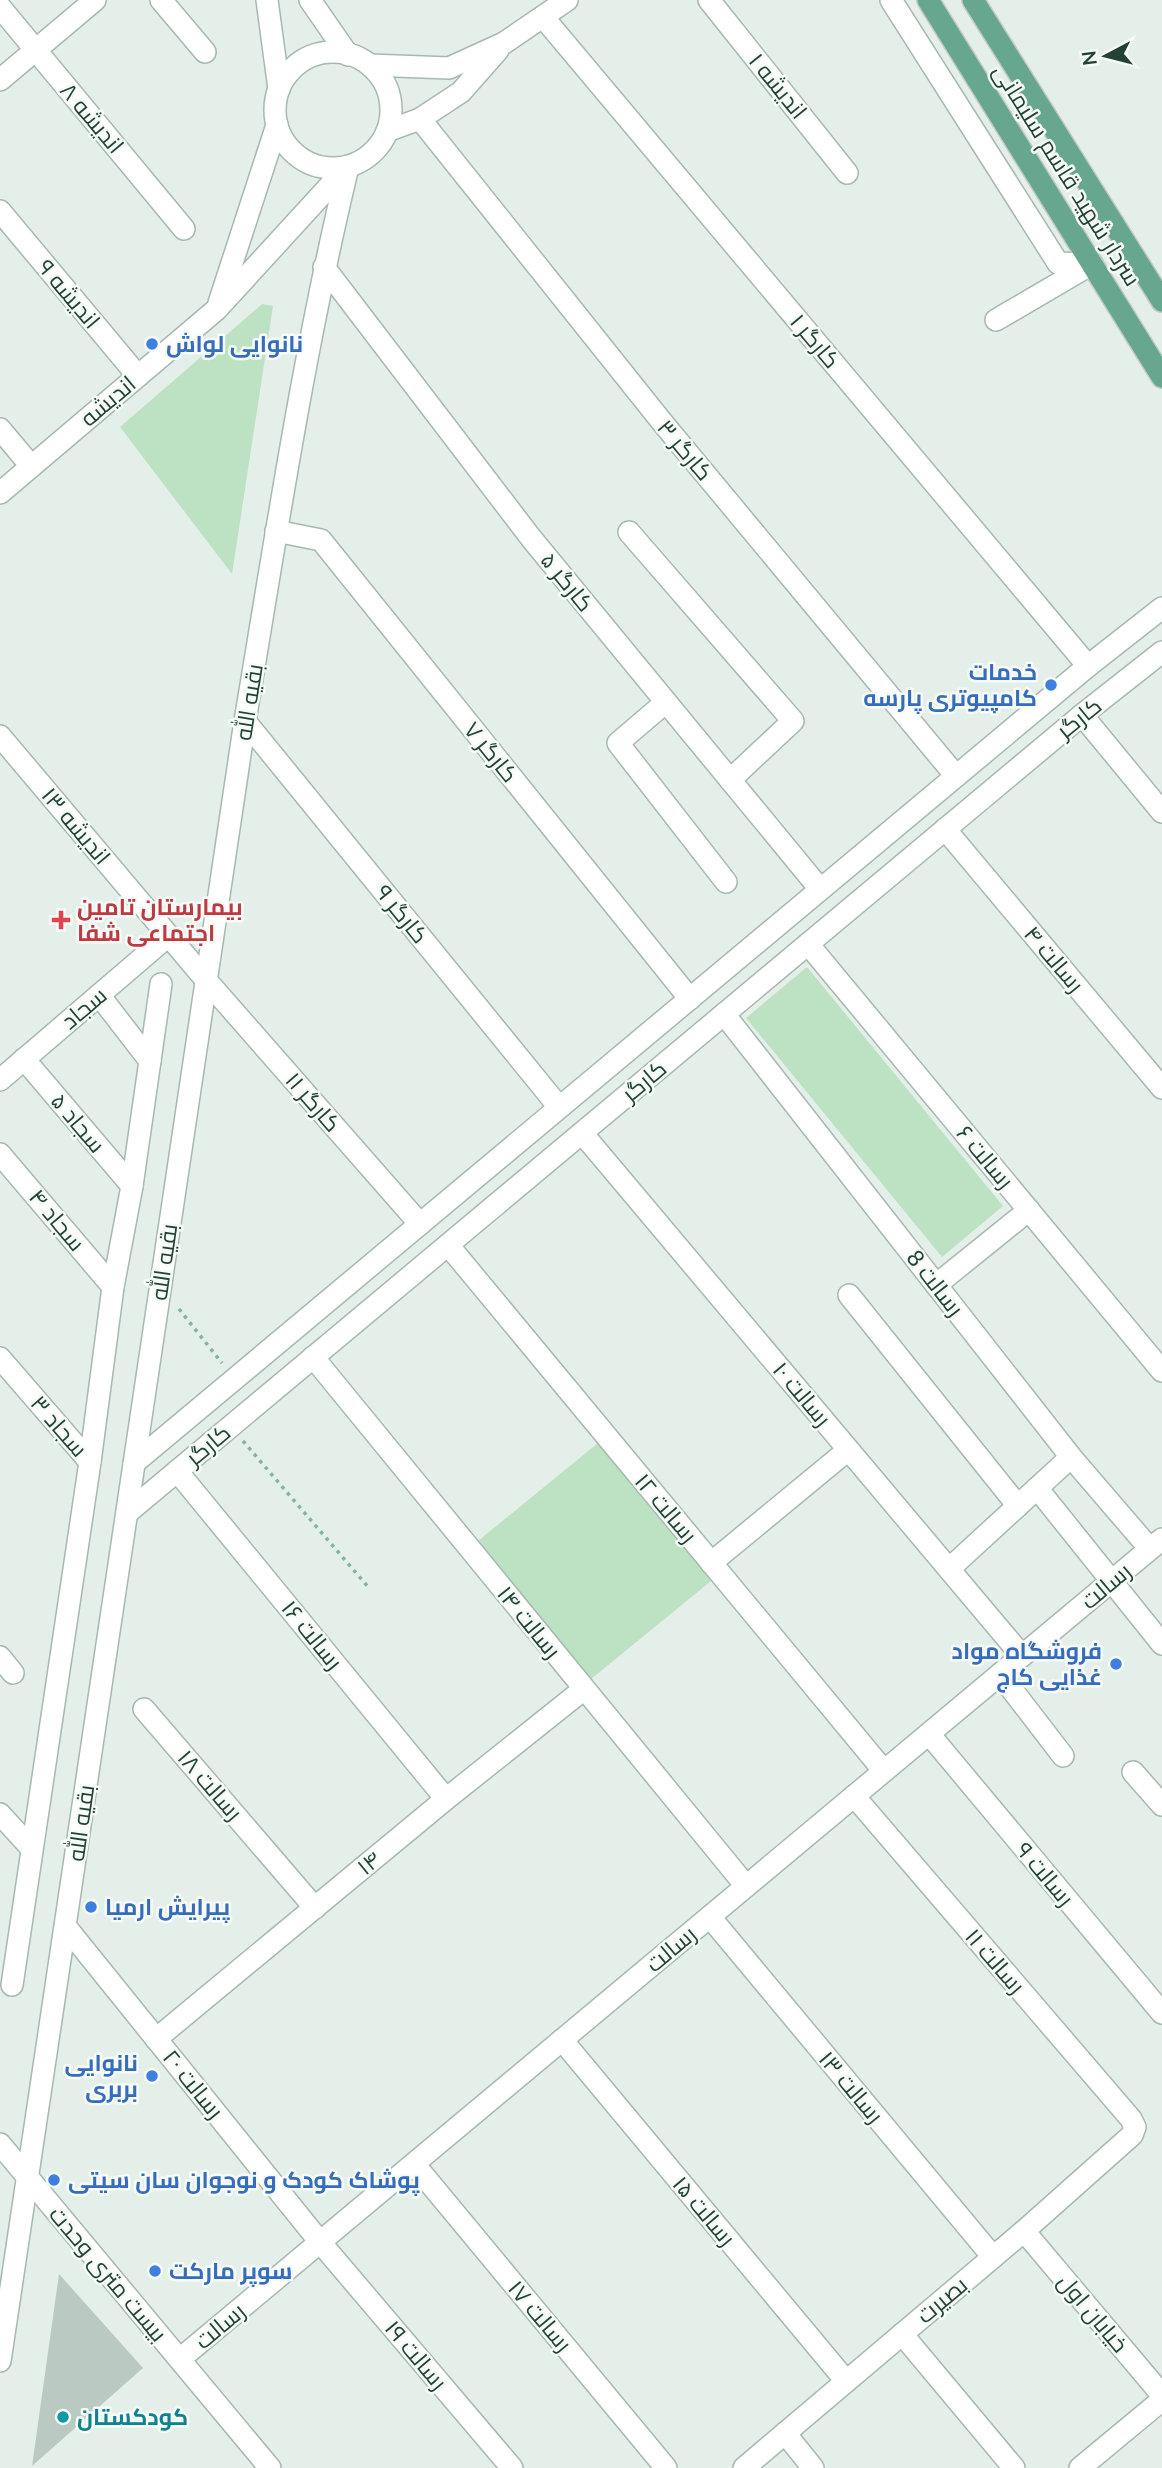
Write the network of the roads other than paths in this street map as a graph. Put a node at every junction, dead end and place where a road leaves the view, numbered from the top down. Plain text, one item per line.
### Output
1 (95, 0) edge
2 (161, 0) edge
3 (267, 0) edge
4 (310, 0) edge
5 (568, 0) edge
6 (709, 0) edge
7 (891, 0) edge
8 (928, 0) edge
9 (973, 0) edge
10 (0, 8) edge
11 (543, 17) junction
12 (504, 43) junction
13 (36, 50) junction
14 (205, 52) dead end
15 (348, 55) junction
16 (370, 65) junction
17 (0, 80) edge
18 (279, 89) junction
19 (421, 119) junction
20 (277, 125) junction
21 (387, 131) junction
22 (348, 167) junction
23 (847, 173) dead end
24 (0, 211) edge
25 (184, 229) dead end
26 (1091, 264) junction
27 (324, 267) junction
28 (1162, 301) edge
29 (217, 309) junction
30 (996, 320) dead end
31 (138, 376) junction
32 (1162, 377) edge
33 (0, 429) edge
34 (31, 466) junction
35 (0, 493) edge
36 (276, 531) junction
37 (629, 532) dead end
38 (1162, 608) edge
39 (1162, 652) edge
40 (1088, 666) junction
41 (666, 702) junction
42 (1082, 715) junction
43 (246, 722) junction
44 (0, 736) edge
45 (956, 776) junction
46 (730, 780) junction
47 (1162, 812) edge
48 (945, 829) junction
49 (876, 844) junction
50 (897, 870) junction
51 (726, 882) dead end
52 (820, 890) junction
53 (168, 936) junction
54 (808, 944) junction
55 (205, 980) junction
56 (161, 984) dead end
57 (99, 995) junction
58 (690, 999) junction
59 (724, 1014) junction
60 (24, 1059) junction
61 (150, 1061) junction
62 (0, 1080) edge
63 (1162, 1088) edge
64 (559, 1107) junction
65 (582, 1133) junction
66 (0, 1154) edge
67 (132, 1186) junction
68 (1029, 1210) junction
69 (420, 1224) junction
70 (448, 1245) junction
71 (936, 1285) junction
72 (113, 1287) junction
73 (849, 1295) dead end
74 (313, 1357) junction
75 (0, 1358) edge
76 (1162, 1371) edge
77 (848, 1450) junction
78 (1071, 1457) junction
79 (90, 1462) junction
80 (134, 1462) junction
81 (177, 1471) junction
82 (1037, 1488) junction
83 (1018, 1506) junction
84 (127, 1513) junction
85 (1156, 1544) edge
86 (711, 1563) junction
87 (949, 1569) junction
88 (1110, 1582) junction
89 (1162, 1644) edge
90 (1022, 1656) junction
91 (1000, 1674) junction
92 (584, 1689) junction
93 (144, 1709) dead end
94 (929, 1734) junction
95 (1063, 1756) dead end
96 (884, 1771) junction
97 (1133, 1772) dead end
98 (854, 1796) junction
99 (446, 1800) junction
100 (1162, 1805) edge
101 (0, 1814) edge
102 (32, 1849) junction
103 (746, 1886) junction
104 (315, 1908) junction
105 (710, 1917) junction
106 (66, 1927) junction
107 (12, 1985) dead end
108 (1162, 2013) edge
109 (156, 2039) junction
110 (562, 2040) junction
111 (1135, 2127) joint
112 (0, 2145) edge
113 (414, 2164) junction
114 (27, 2176) junction
115 (1024, 2231) junction
116 (320, 2242) junction
117 (993, 2257) junction
118 (901, 2334) junction
119 (180, 2359) junction
120 (0, 2361) edge
121 (846, 2381) junction
122 (1162, 2398) edge
123 (785, 2433) junction
124 (270, 2468) edge
125 (512, 2468) edge
126 (666, 2468) edge
127 (744, 2468) edge
128 (813, 2468) edge
129 (1014, 2468) edge
130 (1080, 2468) edge

1 - 13 street
2 - 14 street
3 - 18 street
4 - 15 street
5 - 11 street
6 - 23 street, اندیشه ۱
7 - 26 street
8 - 26 main road, سردار شهید قاسم سلیمانی
9 - 28 main road
10 - 13 street, اندیشه ۸
11 - 12 street
11 - 40 street, کارگر ۱
12 - 16 street
12 - 19 street
13 - 17 street
13 - 25 street, اندیشه ۸
15 - 16 street
15 - 18 street
16 - 21 street
18 - 20 street
19 - 21 street
19 - 45 street, کارگر ۳
20 - 22 street
20 - 29 street
21 - 22 street, اندیشه
22 - 27 street, بقیه الله
22 - 29 street, اندیشه
24 - 31 street, اندیشه ۹
26 - 30 street
26 - 32 main road, سردار شهید قاسم سلیمانی
27 - 36 street, بقیه الله
27 - 41 street, کارگر ۵
29 - 31 street, اندیشه
31 - 34 street, اندیشه
33 - 34 street
34 - 35 street, اندیشه
36 - 43 street, بقیه الله
36 - 58 street, کارگر ۷
37 - 46 street
38 - 40 street, کارگر
39 - 42 street, کارگر
40 - 45 street, کارگر
41 - 46 street, کارگر ۵
41 - 51 street
42 - 47 street
42 - 48 street, کارگر
43 - 55 street, بقیه الله
43 - 64 street, کارگر ۹
44 - 53 street, اندیشه ۱۳
45 - 49 street, کارگر
46 - 52 street, کارگر ۵
48 - 50 street, کارگر
48 - 63 street, رسالت ۴
49 - 50 street
49 - 52 street, کارگر
50 - 54 street, کارگر
52 - 58 street, کارگر
53 - 55 street, اندیشه ۱۳
53 - 57 street, سجاد
54 - 59 street, کارگر
54 - 68 street, رسالت ۶
55 - 69 street, کارگر ۱۱
55 - 80 street, بقیه الله
56 - 61 street, بقیه الله
57 - 60 street, سجاد
57 - 61 street
58 - 64 street, کارگر
59 - 65 street, کارگر
59 - 71 street, رسالت 8
60 - 62 street, سجاد
60 - 67 street, سجاد ۵
61 - 67 street, بقیه الله
64 - 69 street, کارگر
65 - 70 street, کارگر
65 - 77 street, رسالت ۱۰
66 - 72 street, سجاد ۴
67 - 72 street, بقیه الله
68 - 71 street
68 - 76 street, رسالت ۶
69 - 80 street, کارگر
70 - 74 street, کارگر
70 - 86 street, رسالت ۱۲
71 - 78 street, رسالت 8
72 - 79 street, بقیه الله
73 - 83 street
74 - 81 street, کارگر
74 - 92 street, رسالت ۱۴
75 - 79 street, سجاد ۳
77 - 86 street
77 - 87 street, رسالت ۱۰
78 - 82 street
78 - 85 street, رسالت 8
79 - 102 street, بقیه الله
80 - 84 street, بقیه الله
81 - 84 street, کارگر
81 - 99 street, رسالت ۱۶
82 - 83 street
82 - 88 street
83 - 87 street
84 - 106 street, بقیه الله
85 - 88 street, رسالت
86 - 96 street, رسالت ۱۲
87 - 90 street, رسالت ۱۰
88 - 89 street
88 - 90 street, رسالت
90 - 91 street, رسالت
91 - 94 street, رسالت
91 - 95 street
92 - 99 street, ۱۴
92 - 103 street, رسالت ۱۴
93 - 104 street, رسالت ۱۸
94 - 96 street, رسالت
94 - 108 street, رسالت ۹
96 - 98 street, رسالت
97 - 100 street
98 - 103 street, رسالت
98 - 111 street, رسالت ۱۱
99 - 104 street, ۱۴
101 - 102 street
102 - 107 street, بقیه الله
103 - 105 street, رسالت
104 - 109 street, ۱۴
105 - 110 street, رسالت
105 - 117 street, رسالت ۱۳
106 - 109 street, رسالت ۲۰
106 - 114 street, بقیه الله
109 - 116 street, رسالت ۲۰
110 - 113 street, رسالت
110 - 121 street, رسالت ۱۵
111 - 115 street, بصیرت
112 - 114 street, بیست متری وحدت
113 - 116 street, رسالت
113 - 126 street, رسالت ۱۷
114 - 119 street, بیست متری وحدت
114 - 120 street, بقیه الله
115 - 117 street, بصیرت
115 - 122 street, خیابان اول
116 - 119 street, رسالت
116 - 125 street, رسالت ۱۹
117 - 118 street, بصیرت
118 - 121 street, بصیرت
118 - 129 street
119 - 124 street, بیست متری وحدت
121 - 123 street, بصیرت
122 - 130 street
123 - 127 street, بصیرت
123 - 128 street

